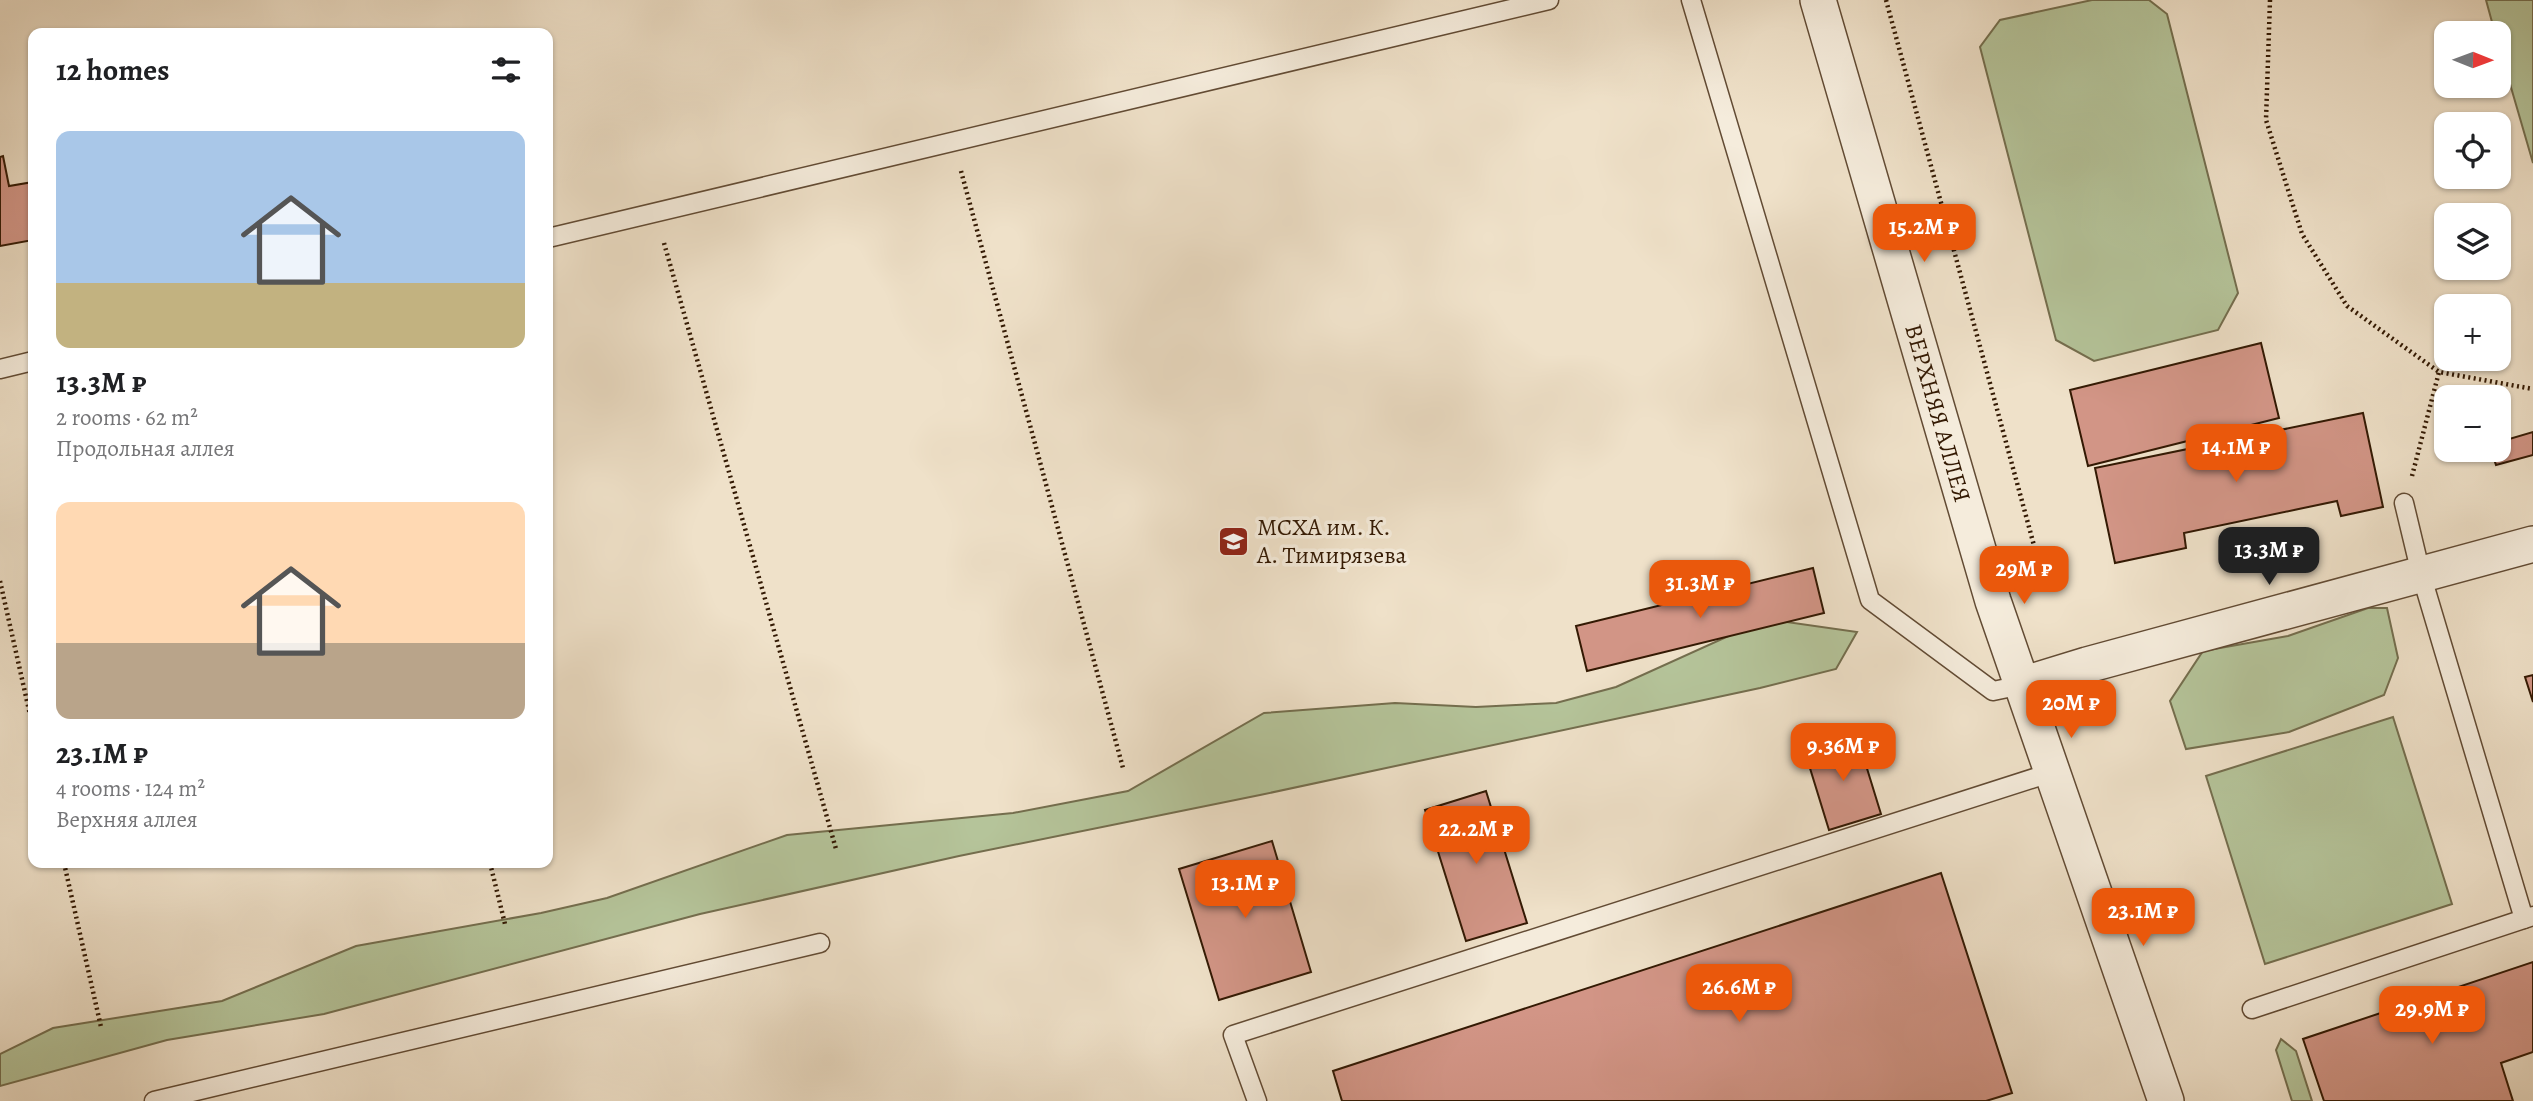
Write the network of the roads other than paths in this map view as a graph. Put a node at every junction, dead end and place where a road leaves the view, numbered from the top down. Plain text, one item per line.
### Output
1 (1549, 0) edge
2 (1691, 0) edge
3 (1818, 0) edge
4 (553, 237) edge
5 (28, 362) edge
6 (0, 369) edge
7 (2404, 503) road end
8 (2533, 544) edge
9 (2421, 574) junction
10 (2022, 685) junction
11 (2053, 772) junction
12 (2529, 917) edge
13 (820, 943) dead end
14 (2252, 1009) dead end
15 (154, 1101) edge
16 (1257, 1101) edge
17 (2166, 1101) edge

1 - 4 lane
2 - 10 lane
3 - 10 street, ВЕРХНЯЯ АЛЛЕЯ
5 - 6 lane
7 - 9 lane
8 - 9 street
9 - 10 street
9 - 12 lane
10 - 11 street, ВЕРХНЯЯ АЛЛЕЯ
11 - 16 lane
11 - 17 street, ВЕРХНЯЯ АЛЛЕЯ
12 - 14 lane
13 - 15 lane

